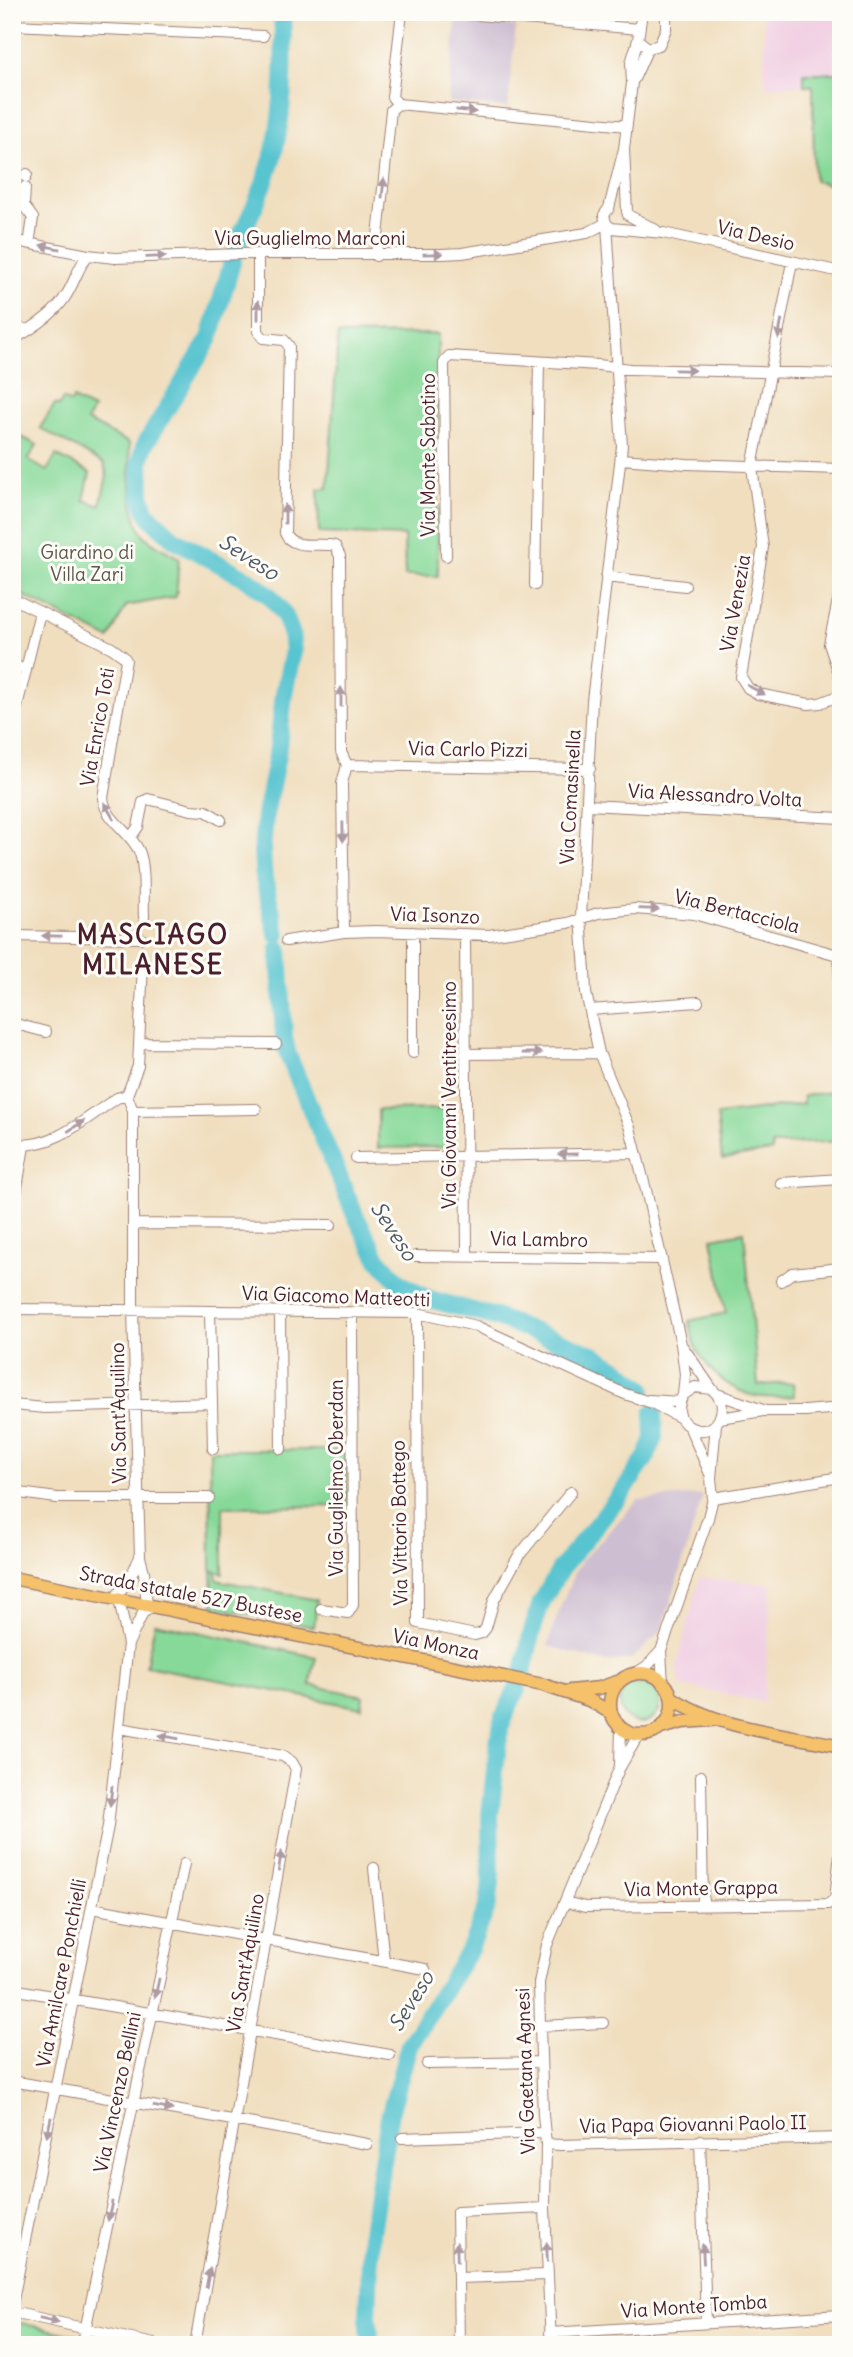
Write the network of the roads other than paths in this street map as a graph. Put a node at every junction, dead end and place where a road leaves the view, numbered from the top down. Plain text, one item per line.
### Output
1 (402, 12) edge
2 (443, 12) edge
3 (642, 12) edge
4 (668, 14) edge
5 (12, 25) edge
6 (639, 29) junction
7 (264, 36) dead end
8 (638, 40) junction
9 (648, 48) junction
10 (632, 83) junction
11 (398, 104) junction
12 (627, 126) junction
13 (624, 149) junction
14 (26, 179) dead end
15 (609, 208) junction
16 (627, 213) junction
17 (612, 226) junction
18 (663, 233) junction
19 (30, 237) dead end
20 (12, 240) edge
21 (88, 255) junction
22 (258, 256) junction
23 (376, 256) junction
24 (792, 262) junction
25 (841, 272) edge
26 (12, 322) edge
27 (29, 330) junction
28 (12, 341) edge
29 (539, 362) junction
30 (617, 368) junction
31 (772, 371) junction
32 (841, 374) edge
33 (621, 459) junction
34 (752, 467) junction
35 (841, 469) edge
36 (446, 556) dead end
37 (606, 577) junction
38 (535, 585) dead end
39 (685, 586) dead end
40 (841, 586) edge
41 (12, 598) edge
42 (40, 612) junction
43 (12, 664) edge
44 (26, 671) junction
45 (841, 680) edge
46 (841, 695) edge
47 (12, 727) edge
48 (346, 765) junction
49 (590, 769) junction
50 (588, 805) junction
51 (841, 818) edge
52 (221, 820) dead end
53 (131, 837) junction
54 (144, 917) dead end
55 (582, 918) junction
56 (344, 932) junction
57 (414, 932) junction
58 (466, 934) junction
59 (12, 936) edge
60 (141, 938) dead end
61 (286, 941) dead end
62 (840, 954) edge
63 (143, 964) dead end
64 (841, 1001) edge
65 (698, 1002) dead end
66 (590, 1010) junction
67 (12, 1023) edge
68 (46, 1032) dead end
69 (141, 1043) junction
70 (276, 1044) dead end
71 (413, 1052) dead end
72 (599, 1053) junction
73 (465, 1054) junction
74 (127, 1095) junction
75 (257, 1109) dead end
76 (133, 1111) junction
77 (12, 1144) edge
78 (24, 1146) junction
79 (636, 1153) junction
80 (467, 1155) junction
81 (356, 1158) dead end
82 (841, 1179) edge
83 (781, 1183) dead end
84 (12, 1217) edge
85 (133, 1224) junction
86 (331, 1225) dead end
87 (416, 1256) dead end
88 (467, 1256) junction
89 (661, 1258) junction
90 (841, 1268) edge
91 (781, 1281) dead end
92 (12, 1310) edge
93 (133, 1310) junction
94 (210, 1311) junction
95 (280, 1312) junction
96 (352, 1313) junction
97 (417, 1313) junction
98 (681, 1344) junction
99 (714, 1392) junction
100 (682, 1398) junction
101 (212, 1403) junction
102 (660, 1404) junction
103 (12, 1405) edge
104 (135, 1405) junction
105 (841, 1408) edge
106 (764, 1410) junction
107 (681, 1418) junction
108 (718, 1421) junction
109 (690, 1428) junction
110 (213, 1449) dead end
111 (281, 1449) dead end
112 (841, 1477) edge
113 (711, 1478) junction
114 (12, 1492) edge
115 (571, 1492) dead end
116 (138, 1498) junction
117 (209, 1498) dead end
118 (713, 1498) junction
119 (140, 1558) junction
120 (12, 1578) edge
121 (117, 1599) junction
122 (150, 1605) junction
123 (321, 1609) dead end
124 (128, 1644) junction
125 (362, 1649) joint
126 (660, 1651) junction
127 (634, 1674) junction
128 (621, 1681) junction
129 (663, 1684) junction
130 (568, 1691) junction
131 (671, 1697) junction
132 (611, 1713) junction
133 (715, 1720) junction
134 (119, 1728) junction
135 (621, 1728) junction
136 (660, 1729) junction
137 (641, 1735) junction
138 (841, 1746) edge
139 (620, 1769) junction
140 (701, 1776) dead end
141 (841, 1845) edge
142 (184, 1864) dead end
143 (374, 1868) dead end
144 (835, 1899) junction
145 (565, 1902) junction
146 (703, 1905) junction
147 (92, 1908) junction
148 (841, 1910) edge
149 (172, 1922) junction
150 (267, 1939) junction
151 (384, 1961) junction
152 (425, 1969) dead end
153 (12, 1989) edge
154 (74, 1999) junction
155 (152, 2013) junction
156 (603, 2023) dead end
157 (540, 2026) junction
158 (251, 2032) junction
159 (390, 2055) dead end
160 (540, 2062) junction
161 (427, 2064) dead end
162 (12, 2081) edge
163 (56, 2089) junction
164 (133, 2103) junction
165 (235, 2120) junction
166 (402, 2138) dead end
167 (545, 2138) junction
168 (841, 2138) edge
169 (700, 2140) junction
170 (367, 2144) dead end
171 (545, 2208) junction
172 (548, 2275) junction
173 (458, 2278) junction
174 (12, 2305) edge
175 (12, 2312) edge
176 (841, 2315) edge
177 (706, 2322) junction
178 (85, 2328) junction
179 (550, 2333) junction
180 (82, 2345) edge
181 (159, 2345) edge
182 (195, 2345) edge
183 (460, 2345) edge
184 (551, 2345) edge

1 - 11 street
2 - 6 street
3 - 6 street
4 - 9 street
5 - 7 street
6 - 8 street
8 - 9 street
8 - 10 street
9 - 10 street
10 - 12 street
11 -> 12 street
23 -> 11 street
12 - 13 street
13 - 15 street
13 - 16 street
14 - 19 street
15 - 16 street
15 - 17 street
16 - 17 street
16 - 18 street, Via Desio
17 - 18 street, Via Desio
23 -> 17 street, Via Guglielmo Marconi
17 - 30 street, Via Comasinella
18 - 24 street, Via Desio
21 -> 20 street, Via Guglielmo Marconi
21 -> 22 street, Via Guglielmo Marconi
21 - 27 street
22 - 23 street, Via Guglielmo Marconi
48 -> 22 street
24 - 25 street, Via Desio
24 -> 31 street, Via Venezia
26 - 27 street
27 - 28 street
29 - 30 street, Via Monte Sabotino
29 - 36 street, Via Monte Sabotino
29 - 38 street
30 -> 31 street, Via Monte Sabotino
30 - 33 street, Via Comasinella
31 - 32 street, Via Monte Sabotino
31 - 34 street, Via Venezia
33 - 34 street
33 - 37 street, Via Comasinella
34 - 35 street
34 -> 46 street, Via Venezia
37 - 39 street
37 - 49 street, Via Comasinella
40 - 45 street
41 - 42 street
42 - 44 street
53 -> 42 street, Via Enrico Toti
43 - 44 street
44 - 47 street
48 - 49 street, Via Carlo Pizzi
48 -> 56 street
49 - 50 street, Via Comasinella
50 - 51 street, Via Alessandro Volta
50 - 55 street, Via Comasinella
52 - 53 street
53 - 54 street, Via Enrico Toti
55 - 58 street, Via Isonzo
55 -> 62 street, Via Bertacciola
55 - 66 street, Via Comasinella
56 - 57 street, Via Isonzo
56 - 61 street, Via Isonzo
57 - 58 street, Via Isonzo
57 - 71 street
58 - 73 street, Via Giovanni Ventitreesimo
60 -> 59 street
62 - 64 street
63 - 69 street
65 - 66 street
66 - 72 street, Via Comasinella
67 - 68 street
69 - 70 street
69 - 74 street
73 -> 72 street
72 - 79 street, Via Comasinella
73 - 80 street, Via Giovanni Ventitreesimo
74 - 76 street
78 -> 74 street
75 - 76 street
76 - 85 street, Via Sant'Aquilino
77 - 78 street
78 - 84 street
79 -> 80 street
79 - 89 street, Via Comasinella
80 - 81 street
80 - 88 street, Via Giovanni Ventitreesimo
82 - 83 street
85 - 86 street
85 - 93 street, Via Sant'Aquilino
87 - 88 street, Via Lambro
88 - 89 street, Via Lambro
89 - 98 street, Via Comasinella
90 - 91 street
92 - 93 street, Via Giacomo Matteotti
93 - 94 street, Via Giacomo Matteotti
93 - 104 street, Via Sant'Aquilino
94 - 95 street, Via Giacomo Matteotti
94 - 101 street
95 - 96 street, Via Giacomo Matteotti
95 - 111 street
96 - 97 street, Via Giacomo Matteotti
96 - 123 street, Via Guglielmo Oberdan
97 - 102 street, Via Giacomo Matteotti
97 - 115 street, Via Vittorio Bottego
98 - 99 street, Via Comasinella
98 - 100 street, Via Comasinella
99 - 100 street
99 - 106 street
99 - 108 street
100 - 102 street, Via Giacomo Matteotti
100 - 107 street
101 - 104 street
101 - 110 street
102 - 107 street, Via Giacomo Matteotti
103 - 104 street
104 - 116 street, Via Sant'Aquilino
105 - 106 street
106 - 108 street
107 - 109 street
108 - 109 street
108 - 113 street
109 - 113 street
112 - 118 street
113 - 118 street
114 - 116 street
116 - 117 street
116 - 119 street, Via Sant'Aquilino
118 - 126 street
119 - 121 street
119 - 122 street, Via Sant'Aquilino
120 - 121 main road, Strada statale 527 Bustese
121 - 122 main road, Strada statale 527 Bustese
121 - 124 street, Via Amilcare Ponchielli
122 - 124 street, Via Amilcare Ponchielli
122 - 125 main road, Strada statale 527 Bustese
124 - 134 street, Via Amilcare Ponchielli
125 - 130 main road, Via Monza
126 - 127 street
126 - 129 street
127 - 128 main road
127 - 129 main road
128 - 130 main road
128 - 132 main road
129 - 131 main road
130 - 132 main road
131 - 133 main road
131 - 136 main road
132 - 135 main road
133 - 136 main road
133 - 138 main road
134 -> 147 street, Via Amilcare Ponchielli
150 -> 134 street, Via Sant'Aquilino
135 - 137 main road
135 - 139 street, Via Gaetana Agnesi
136 - 137 main road
137 - 139 street, Via Gaetana Agnesi
139 - 145 street, Via Gaetana Agnesi
140 - 146 street
141 - 144 street
142 - 149 street, Via Vincenzo Bellini
143 - 151 street
144 - 146 street, Via Monte Grappa
144 - 148 street
145 - 146 street, Via Monte Grappa
145 - 157 street, Via Gaetana Agnesi
147 - 149 street
147 - 154 street, Via Amilcare Ponchielli
149 - 150 street
149 -> 155 street, Via Vincenzo Bellini
150 - 151 street
150 - 158 street, Via Sant'Aquilino
151 - 152 street
153 - 154 street
154 - 155 street
154 - 163 street, Via Amilcare Ponchielli
155 - 158 street
155 - 164 street, Via Vincenzo Bellini
156 - 157 street
157 - 160 street, Via Gaetana Agnesi
158 - 159 street
158 - 165 street, Via Sant'Aquilino
160 - 161 street
160 - 167 street, Via Gaetana Agnesi
162 - 163 street
163 - 164 street
163 -> 174 street, Via Amilcare Ponchielli
164 -> 165 street
164 -> 178 street, Via Vincenzo Bellini
165 - 170 street
182 -> 165 street, Via Sant'Aquilino
166 - 167 street, Via Papa Giovanni Paolo II
167 - 169 street, Via Papa Giovanni Paolo II
167 - 171 street, Via Gaetana Agnesi
168 - 169 street, Via Papa Giovanni Paolo II
177 -> 169 street
172 -> 171 street, Via Gaetana Agnesi
173 -> 171 street
172 - 173 street
172 - 179 street, Via Gaetana Agnesi
173 - 183 street
175 -> 178 street
176 - 177 street, Via Monte Tomba
177 - 179 street, Via Monte Tomba
178 - 180 street, Via Vincenzo Bellini
178 - 181 street
179 - 184 street, Via Gaetana Agnesi

